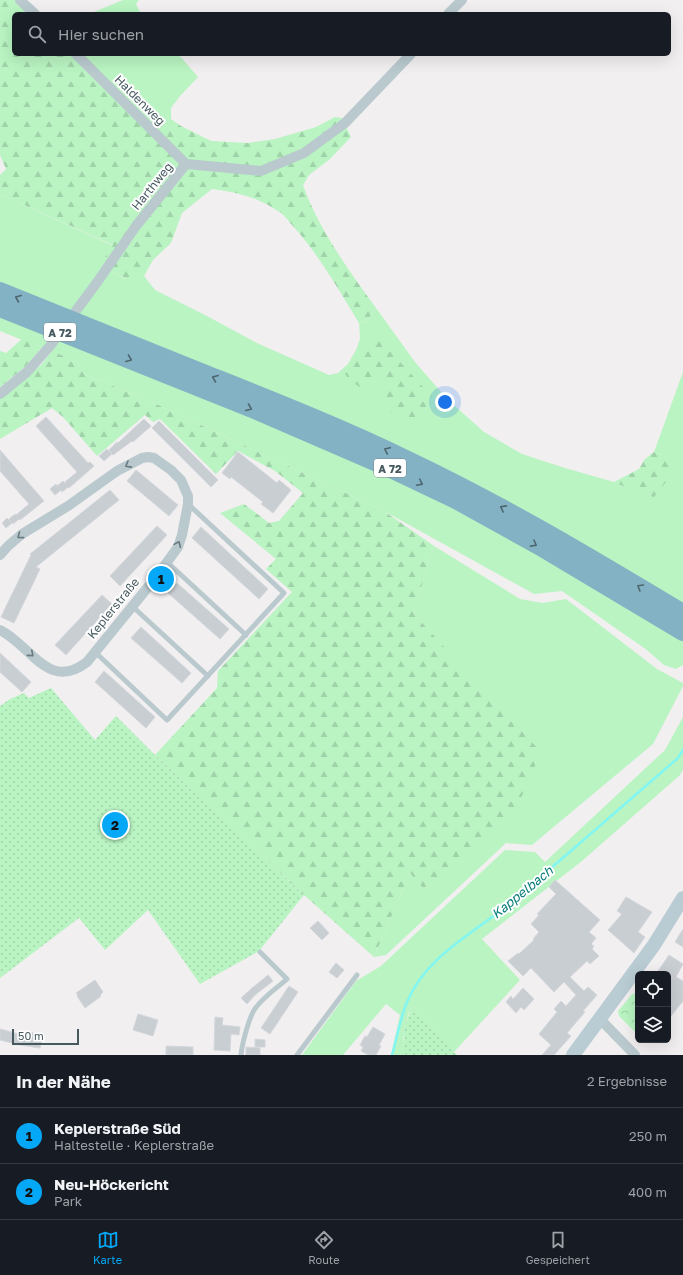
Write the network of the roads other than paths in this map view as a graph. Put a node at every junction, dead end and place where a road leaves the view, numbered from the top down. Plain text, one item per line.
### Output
1 (20, 0) edge
2 (462, 0) edge
3 (33, 12) edge
4 (450, 12) edge
5 (78, 56) edge
6 (409, 56) edge
7 (186, 164) junction
8 (0, 291) edge
9 (0, 308) edge
10 (32, 312) junction
11 (0, 394) edge
12 (188, 504) junction
13 (0, 555) edge
14 (167, 562) junction
15 (132, 606) junction
16 (678, 620) edge
17 (0, 630) edge
18 (246, 635) junction
19 (94, 652) junction
20 (208, 676) junction
21 (683, 898) edge
22 (260, 952) dead end
23 (357, 975) dead end
24 (600, 1019) junction
25 (241, 1055) edge
26 (297, 1055) edge
27 (573, 1055) edge
28 (635, 1055) edge

1 - 3 street
2 - 4 street
5 - 7 street, Haldenweg
6 - 7 street, Harthweg
7 - 11 street, Harthweg
10 -> 8 highway, A 72
9 - 10 highway, A 72
10 - 16 highway, A 72
12 -> 13 street, Keplerstraße
14 -> 12 street, Keplerstraße
12 - 18 lane
14 - 15 street, Keplerstraße
14 - 18 lane
15 - 19 street, Keplerstraße
15 - 20 lane
17 -> 19 street, Keplerstraße
18 - 20 lane
19 - 20 lane
21 - 24 main road
22 - 25 lane
23 - 26 lane
24 - 27 main road
24 - 28 street

